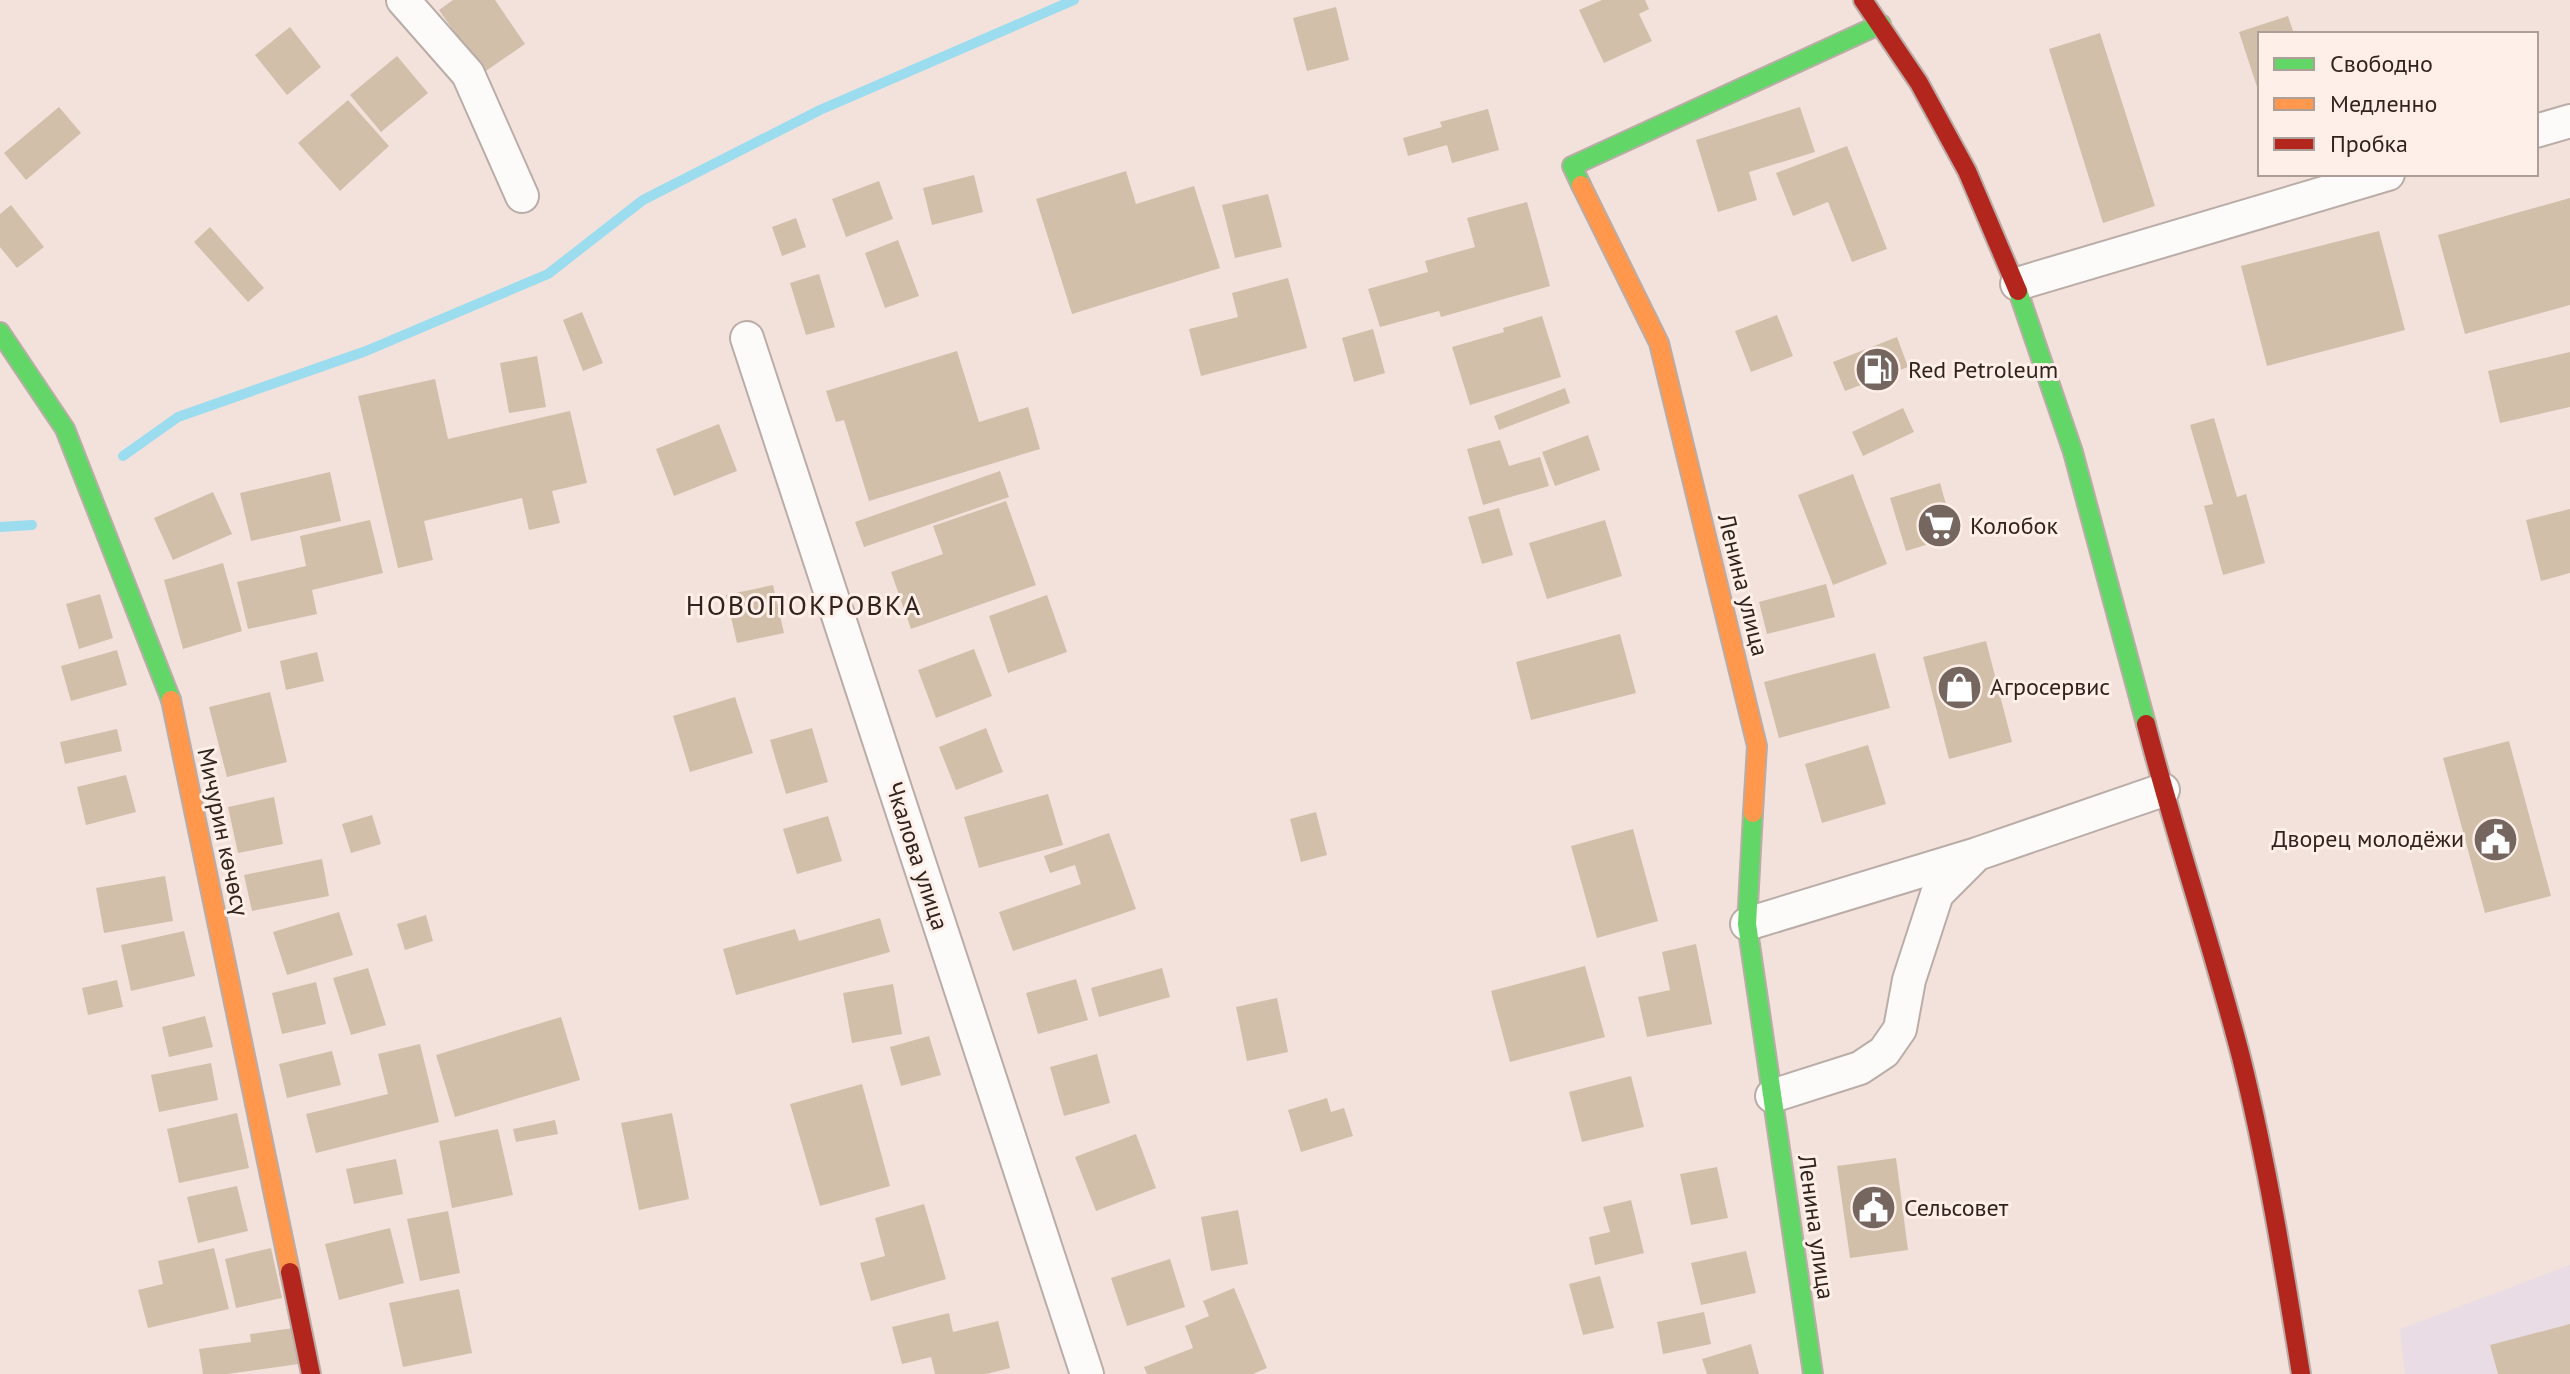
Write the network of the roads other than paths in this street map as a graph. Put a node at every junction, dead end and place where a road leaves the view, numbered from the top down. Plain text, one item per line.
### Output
1 (403, 0) edge
2 (1863, 0) edge
3 (1881, 24) junction
4 (2570, 121) edge
5 (2538, 130) edge
6 (2381, 176) edge
7 (522, 196) dead end
8 (2017, 284) junction
9 (0, 332) edge
10 (747, 338) dead end
11 (2163, 790) junction
12 (1977, 854) junction
13 (1747, 924) junction
14 (1772, 1096) junction
15 (311, 1374) edge
16 (1087, 1374) edge
17 (1813, 1374) edge
18 (2301, 1374) edge

1 - 7 street
2 - 3 street
3 - 8 street
3 - 13 street, Ленина улица
4 - 5 street
6 - 8 street
8 - 11 street
9 - 15 street, Мичурин көчөсү
10 - 16 street, Чкалова улица
11 - 12 street
11 - 18 street
12 - 13 street
12 - 14 street
13 - 14 street, Ленина улица
14 - 17 street, Ленина улица

